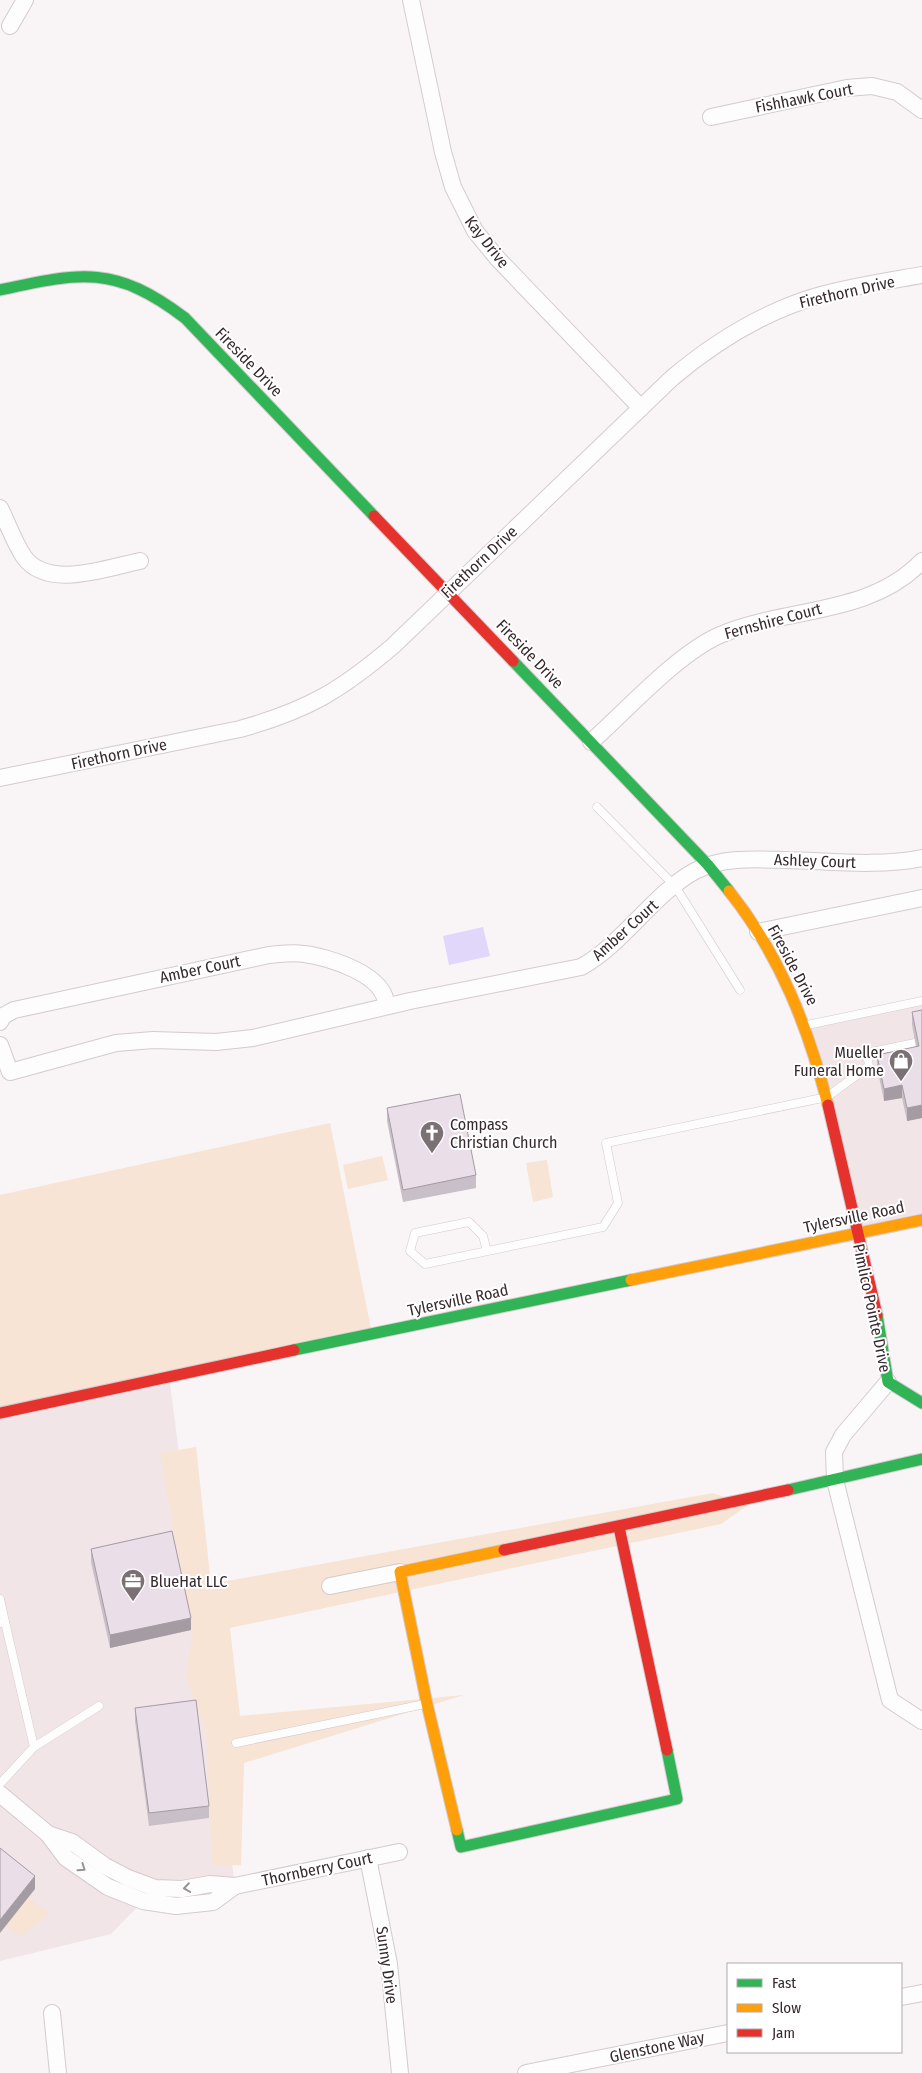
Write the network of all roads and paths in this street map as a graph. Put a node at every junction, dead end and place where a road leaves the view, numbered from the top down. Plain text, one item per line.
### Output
1 (25, 0) edge
2 (411, 0) edge
3 (10, 26) dead end
4 (922, 110) edge
5 (710, 117) dead end
6 (922, 275) edge
7 (0, 290) edge
8 (641, 408) junction
9 (0, 508) edge
10 (140, 561) dead end
11 (922, 561) edge
12 (448, 591) junction
13 (591, 742) junction
14 (0, 778) edge
15 (597, 807) dead end
16 (922, 858) edge
17 (708, 865) junction
18 (675, 886) junction
19 (922, 898) edge
20 (758, 932) junction
21 (740, 990) dead end
22 (922, 1001) edge
23 (386, 1006) junction
24 (0, 1022) edge
25 (805, 1025) junction
26 (915, 1043) edge
27 (0, 1045) edge
28 (5, 1074) edge
29 (827, 1097) junction
30 (922, 1220) edge
31 (857, 1234) junction
32 (487, 1252) junction
33 (888, 1382) junction
34 (922, 1403) edge
35 (0, 1413) edge
36 (922, 1459) edge
37 (835, 1480) junction
38 (618, 1527) junction
39 (400, 1572) junction
40 (330, 1586) dead end
41 (0, 1599) edge
42 (2, 1622) edge
43 (427, 1704) junction
44 (98, 1706) dead end
45 (922, 1721) edge
46 (236, 1743) dead end
47 (34, 1747) junction
48 (0, 1784) edge
49 (0, 1794) edge
50 (399, 1852) dead end
51 (368, 1858) junction
52 (922, 1993) edge
53 (902, 1997) edge
54 (52, 2013) dead end
55 (727, 2033) edge
56 (58, 2073) edge
57 (400, 2073) edge
58 (526, 2073) edge

1 - 3 street
2 - 8 street, Kay Drive
4 - 5 street, Fishhawk Court
6 - 8 street, Firethorn Drive
7 - 12 street, Fireside Drive
8 - 12 street, Firethorn Drive
9 - 10 street
11 - 13 street, Fernshire Court
12 - 13 street, Fireside Drive
12 - 14 street, Firethorn Drive
13 - 17 street, Fireside Drive
15 - 18 lane
16 - 17 street, Ashley Court
17 - 18 street, Amber Court
17 - 20 street, Fireside Drive
18 - 21 lane
18 - 23 street, Amber Court
19 - 20 street
20 - 25 street, Fireside Drive
22 - 25 lane
23 - 24 street, Amber Court
23 - 28 street, Amber Court
25 - 29 street, Fireside Drive
26 - 29 lane
27 - 28 street, Amber Court
29 - 31 street, Fireside Drive
29 - 32 lane
30 - 31 street, Tylersville Road
31 - 33 street, Pimlico Pointe Drive
31 - 35 street, Tylersville Road
32 - 32 lane
33 - 34 street, Pimlico Pointe Drive
33 - 37 street, Pimlico Pointe Drive
36 - 37 street
37 - 38 street
37 - 45 street, Pimlico Pointe Drive
38 - 39 street
38 - 43 street
39 - 40 street
39 - 43 street
41 - 42 lane
42 - 47 lane
43 - 46 lane
44 - 47 lane
47 - 48 lane
49 - 51 street, Thornberry Court
50 - 51 street, Thornberry Court
51 - 57 street, Sunny Drive
52 - 53 street
54 - 56 street
55 - 58 street, Glenstone Way

